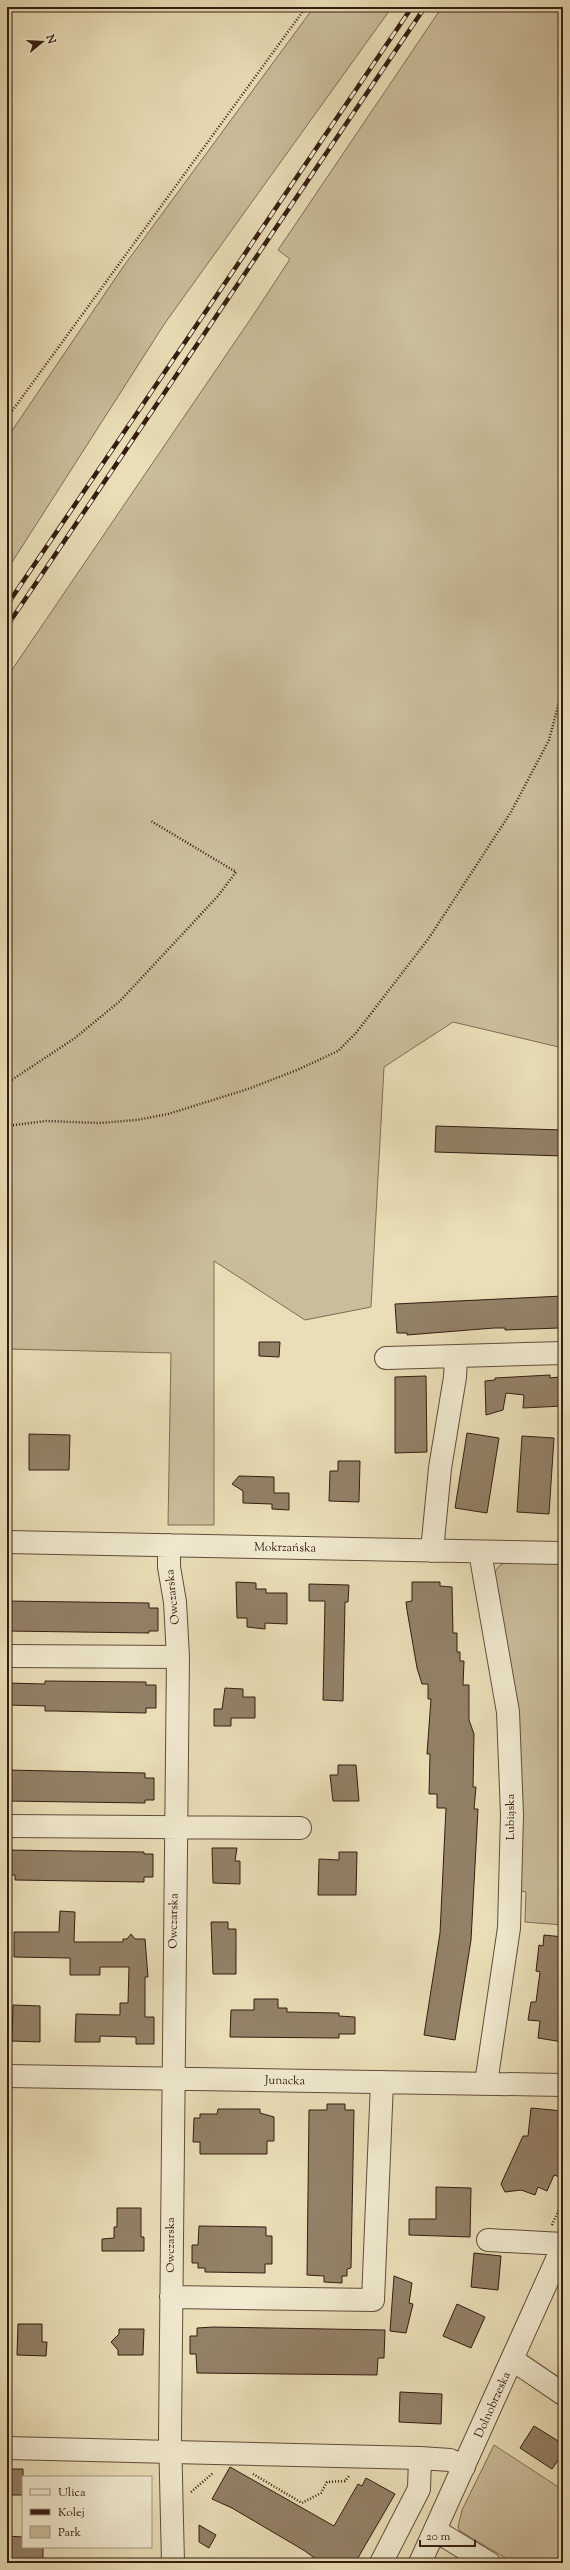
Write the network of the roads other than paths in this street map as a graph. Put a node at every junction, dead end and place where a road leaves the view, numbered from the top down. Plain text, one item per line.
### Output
1 (563, 1353) edge
2 (386, 1358) dead end
3 (456, 1358) junction
4 (7, 1542) edge
5 (169, 1545) junction
6 (432, 1551) junction
7 (480, 1552) junction
8 (563, 1553) edge
9 (7, 1656) edge
10 (178, 1657) junction
11 (7, 1826) edge
12 (176, 1828) junction
13 (300, 1828) dead end
14 (7, 2076) edge
15 (173, 2079) junction
16 (382, 2082) junction
17 (486, 2083) junction
18 (563, 2085) edge
19 (488, 2240) dead end
20 (563, 2245) edge
21 (171, 2297) junction
22 (513, 2360) junction
23 (563, 2394) edge
24 (7, 2448) edge
25 (172, 2453) junction
26 (420, 2458) junction
27 (464, 2467) junction
28 (436, 2531) junction
29 (173, 2563) edge
30 (381, 2563) edge
31 (420, 2563) edge
32 (489, 2563) edge

1 - 3 street
2 - 3 street
3 - 6 street
4 - 5 street, Mokrzańska
5 - 6 street, Mokrzańska
5 - 10 street, Owczarska
6 - 7 street, Mokrzańska
7 - 8 street, Mokrzańska
7 - 17 street, Lubiąska
9 - 10 street
10 - 12 street, Owczarska
11 - 12 street
12 - 13 street
12 - 15 street, Owczarska
14 - 15 street, Junacka
15 - 16 street, Junacka
15 - 21 street, Owczarska
16 - 17 street, Junacka
16 - 21 street
17 - 18 street, Junacka
19 - 20 street
20 - 22 street, Dolnobrzeska
21 - 25 street, Owczarska
22 - 23 street
22 - 27 street, Dolnobrzeska
24 - 25 street
25 - 26 street
25 - 29 street, Owczarska
26 - 27 street
26 - 30 street
27 - 28 street, Dolnobrzeska
28 - 31 street, Dolnobrzeska
28 - 32 street

